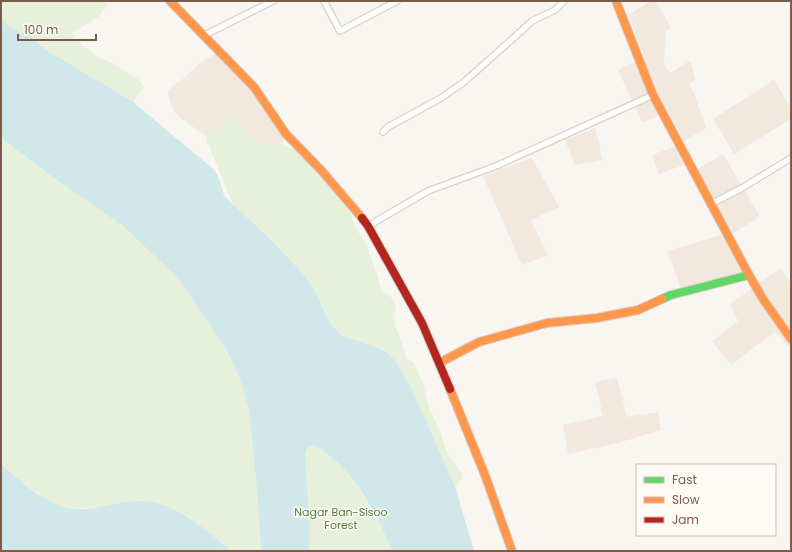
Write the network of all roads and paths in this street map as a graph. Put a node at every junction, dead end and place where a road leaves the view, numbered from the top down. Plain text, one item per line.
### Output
1 (170, 1) edge
2 (272, 1) edge
3 (324, 1) edge
4 (397, 1) edge
5 (564, 1) edge
6 (616, 1) edge
7 (205, 35) junction
8 (652, 95) junction
9 (383, 132) dead end
10 (791, 158) edge
11 (711, 204) junction
12 (368, 226) junction
13 (749, 275) junction
14 (791, 339) edge
15 (439, 363) junction
16 (512, 551) edge

1 - 7 street
2 - 7 street
3 - 4 street
5 - 9 street
6 - 8 street
7 - 12 street
8 - 11 street
8 - 12 street
10 - 11 street
11 - 13 street
12 - 15 street
13 - 14 street
13 - 15 street
15 - 16 street

